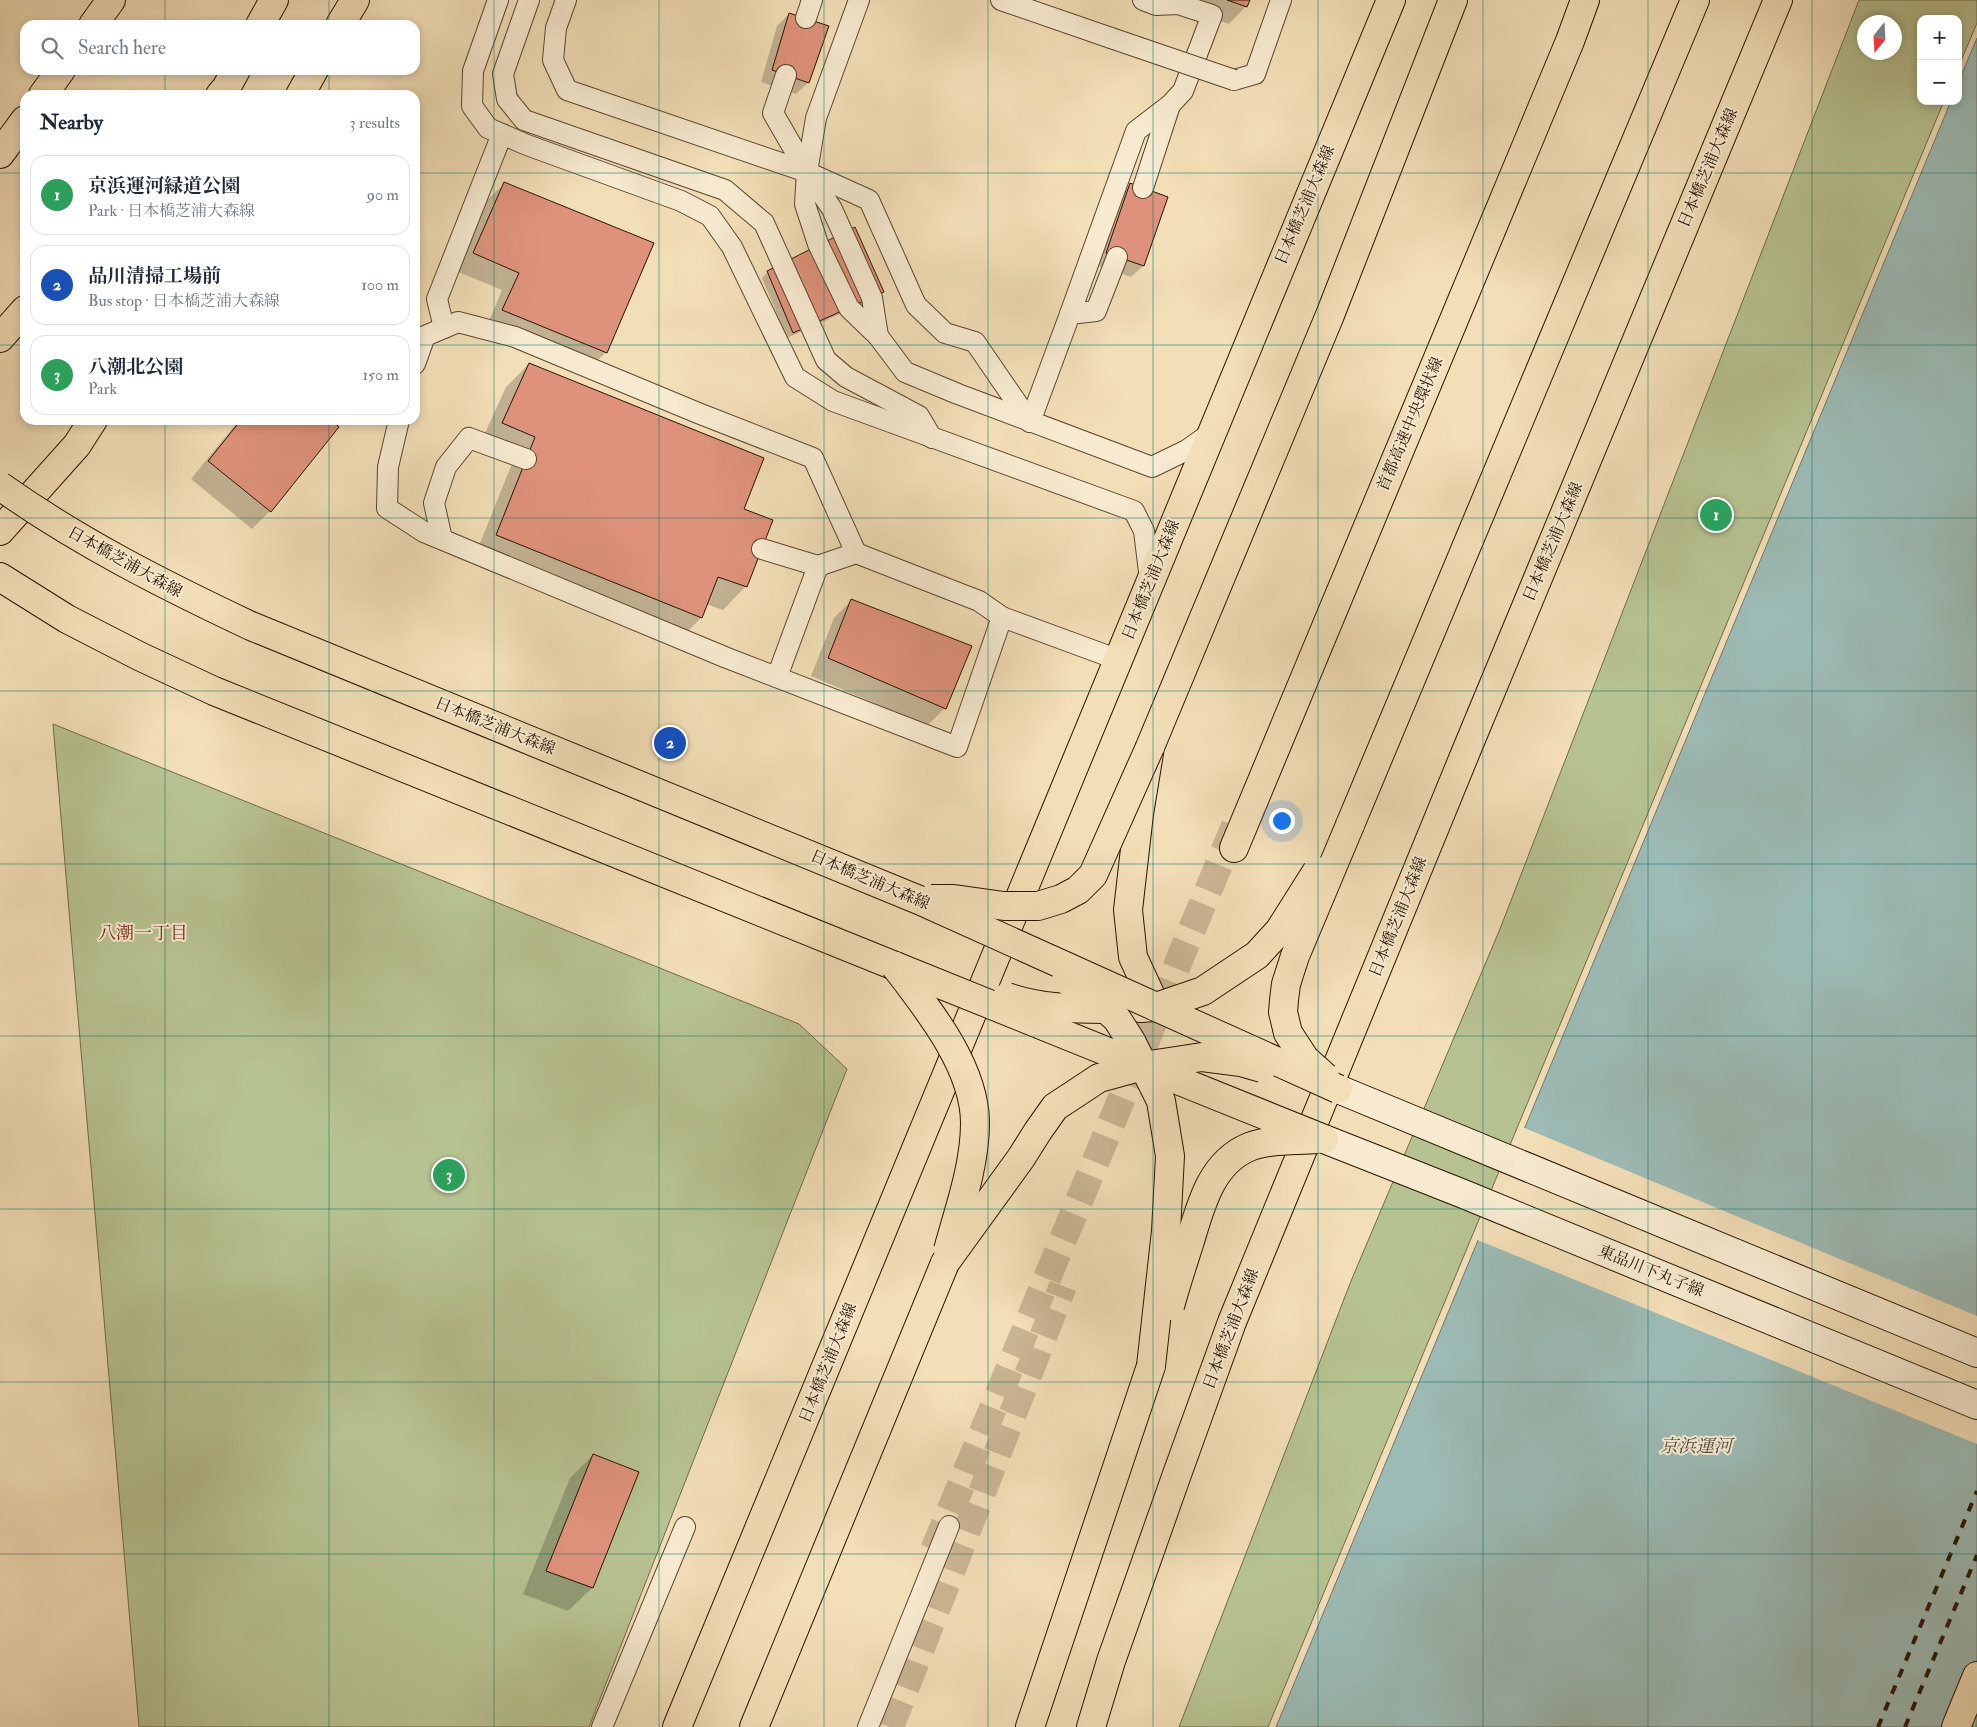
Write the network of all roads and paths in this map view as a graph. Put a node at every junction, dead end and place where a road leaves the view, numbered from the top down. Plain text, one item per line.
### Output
1 (111, 0) edge
2 (274, 0) edge
3 (354, 0) edge
4 (498, 0) edge
5 (530, 0) edge
6 (566, 0) edge
7 (860, 0) edge
8 (1001, 0) edge
9 (1143, 0) edge
10 (1281, 0) edge
11 (1391, 0) edge
12 (1453, 0) edge
13 (1585, 0) edge
14 (1695, 0) edge
15 (1778, 0) edge
16 (97, 20) edge
17 (263, 20) edge
18 (343, 20) edge
19 (57, 75) edge
20 (233, 75) edge
21 (311, 75) edge
22 (786, 75) dead end
23 (47, 90) edge
24 (224, 90) edge
25 (303, 90) edge
26 (1170, 105) junction
27 (20, 127) edge
28 (502, 134) junction
29 (0, 154) edge
30 (807, 172) junction
31 (1143, 188) dead end
32 (1118, 257) dead end
33 (1070, 314) junction
34 (20, 316) edge
35 (444, 328) junction
36 (0, 338) edge
37 (420, 350) edge
38 (1030, 422) junction
39 (90, 425) edge
40 (398, 425) edge
41 (1211, 432) junction
42 (932, 438) junction
43 (526, 459) dead end
44 (0, 486) edge
45 (0, 531) edge
46 (442, 539) junction
47 (762, 549) dead end
48 (856, 552) junction
49 (818, 566) junction
50 (0, 577) edge
51 (1150, 580) junction
52 (1002, 617) junction
53 (1118, 660) junction
54 (778, 677) junction
55 (1150, 747) junction
56 (1350, 825) junction
57 (1234, 848) tunnel mouth
58 (919, 900) junction
59 (896, 966) junction
60 (1156, 1007) junction
61 (1106, 1009) junction
62 (1202, 1057) junction
63 (1143, 1066) junction
64 (1338, 1089) junction
65 (1324, 1139) junction
66 (945, 1263) junction
67 (1977, 1353) edge
68 (1151, 1366) junction
69 (1977, 1405) edge
70 (949, 1526) dead end
71 (685, 1527) dead end
72 (1977, 1676) edge
73 (1032, 1720) edge
74 (602, 1727) edge
75 (678, 1727) edge
76 (754, 1727) edge
77 (868, 1727) edge
78 (1091, 1727) edge
79 (1956, 1727) edge

1 - 16 main road
2 - 17 main road
3 - 18 main road
4 - 28 lane
5 - 42 lane
6 - 30 lane
7 - 30 lane
8 - 10 lane, bridge
9 - 26 lane
11 - 41 main road, 日本橋芝浦大森線
12 - 55 main road
13 - 57 main road, 首都高速中央環状線
14 - 56 main road
15 - 78 main road, 日本橋芝浦大森線
19 - 23 main road
20 - 24 main road
21 - 25 main road
22 - 30 lane
26 - 31 lane
26 - 33 lane
27 - 29 main road
28 - 35 lane
28 - 42 lane
30 - 38 lane
30 - 38 lane
32 - 33 lane
33 - 38 lane
34 - 36 main road
35 - 37 lane
35 - 48 lane
38 - 41 lane
39 - 45 main road
40 - 46 lane
41 - 51 main road, 日本橋芝浦大森線
42 - 51 lane
43 - 46 lane
44 - 58 main road, 日本橋芝浦大森線, bridge
46 - 54 lane
47 - 49 lane
48 - 49 lane
48 - 52 lane
49 - 54 lane
50 - 59 main road
51 - 53 main road, 日本橋芝浦大森線
52 - 53 lane
52 - 54 lane
53 - 75 main road, 日本橋芝浦大森線
55 - 58 main road, bridge
55 - 60 main road, bridge
56 - 60 main road, bridge
56 - 64 main road, bridge
58 - 60 main road, 日本橋芝浦大森線, bridge
58 - 61 main road, bridge
59 - 61 main road, bridge
59 - 63 main road, bridge
59 - 66 main road, bridge
60 - 61 main road, bridge
60 - 62 main road, bridge
60 - 64 main road, 日本橋芝浦大森線, bridge
61 - 63 main road, bridge
62 - 63 main road, bridge
62 - 64 main road, bridge
62 - 65 main road, bridge
63 - 65 main road, bridge
63 - 66 main road, bridge
63 - 68 main road, bridge
64 - 67 main road
65 - 68 main road, bridge
65 - 69 main road, 東品川下丸子線
66 - 76 main road
68 - 73 main road
70 - 77 lane
71 - 74 lane
72 - 79 main road

